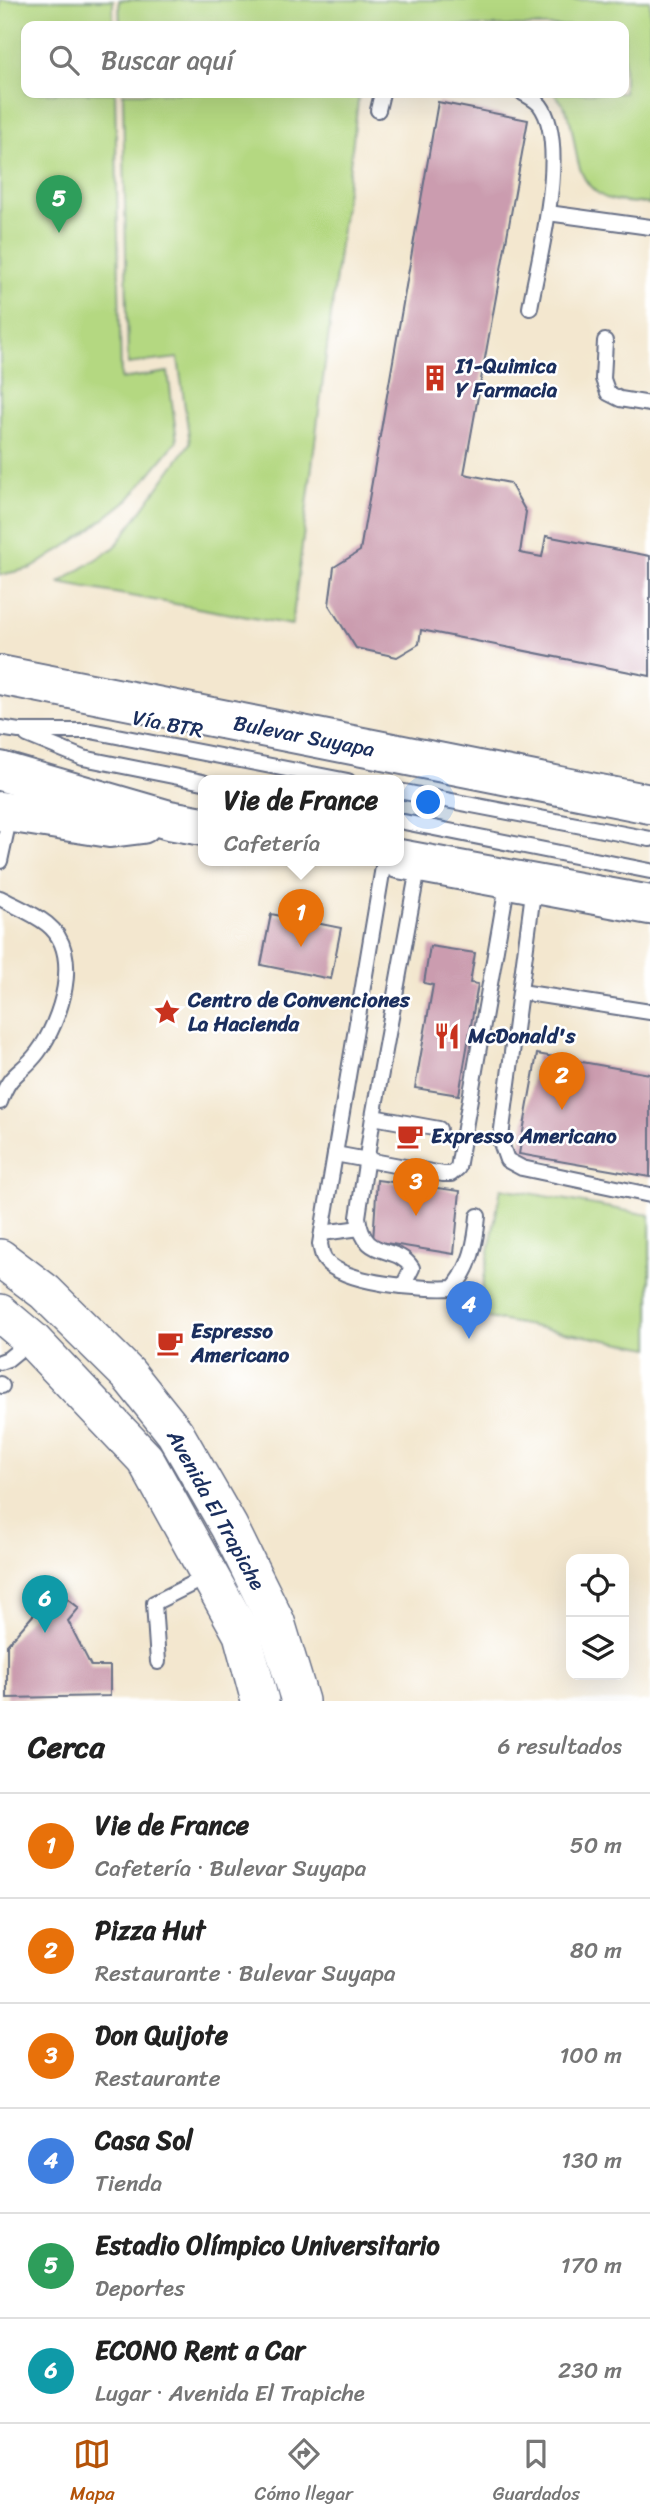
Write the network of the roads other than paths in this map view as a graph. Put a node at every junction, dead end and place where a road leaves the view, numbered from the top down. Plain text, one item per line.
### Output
1 (381, 98) edge
2 (532, 98) edge
3 (378, 110) dead end
4 (548, 213) junction
5 (650, 227) edge
6 (530, 308) dead end
7 (605, 341) dead end
8 (650, 404) edge
9 (0, 675) edge
10 (0, 728) edge
11 (19, 731) junction
12 (8, 773) edge
13 (317, 775) edge
14 (198, 781) edge
15 (404, 792) edge
16 (650, 804) edge
17 (5, 811) edge
18 (404, 822) edge
19 (186, 823) edge
20 (650, 839) edge
21 (0, 861) edge
22 (404, 861) edge
23 (400, 866) edge
24 (400, 866) edge
25 (650, 871) edge
26 (522, 881) junction
27 (0, 898) edge
28 (650, 905) edge
29 (521, 992) junction
30 (650, 1012) edge
31 (3, 1081) edge
32 (0, 1102) edge
33 (373, 1117) junction
34 (439, 1129) dead end
35 (335, 1154) junction
36 (366, 1160) junction
37 (650, 1195) edge
38 (478, 1216) dead end
39 (359, 1228) junction
40 (322, 1233) junction
41 (0, 1258) edge
42 (0, 1269) edge
43 (403, 1286) junction
44 (45, 1292) junction
45 (0, 1313) edge
46 (32, 1339) junction
47 (0, 1362) edge
48 (209, 1575) junction
49 (158, 1662) dead end
50 (260, 1701) edge
51 (300, 1701) edge

1 - 3 lane
2 - 4 lane
4 - 5 lane
4 - 6 lane
7 - 8 lane
9 - 16 main road, Bulevar Suyapa
10 - 11 lane, Vía BTR
11 - 13 lane, Vía BTR
11 - 14 lane, Vía BTR
12 - 19 main road
15 - 20 lane
17 - 19 main road
17 - 21 lane
18 - 25 lane
22 - 26 main road
23 - 33 lane
24 - 35 lane
26 - 28 main road
26 - 29 lane
26 - 36 lane
27 - 31 lane
29 - 30 lane
29 - 37 lane
31 - 32 lane
33 - 34 lane
33 - 36 lane
35 - 36 lane
35 - 40 lane
36 - 39 lane
38 - 43 lane
39 - 40 lane
39 - 43 lane
40 - 43 lane
41 - 44 main road, Avenida El Trapiche
42 - 44 main road
44 - 51 main road, Avenida El Trapiche
45 - 46 main road, Avenida El Trapiche
46 - 47 lane
46 - 48 main road, Avenida El Trapiche
48 - 49 lane
48 - 50 main road, Avenida El Trapiche

